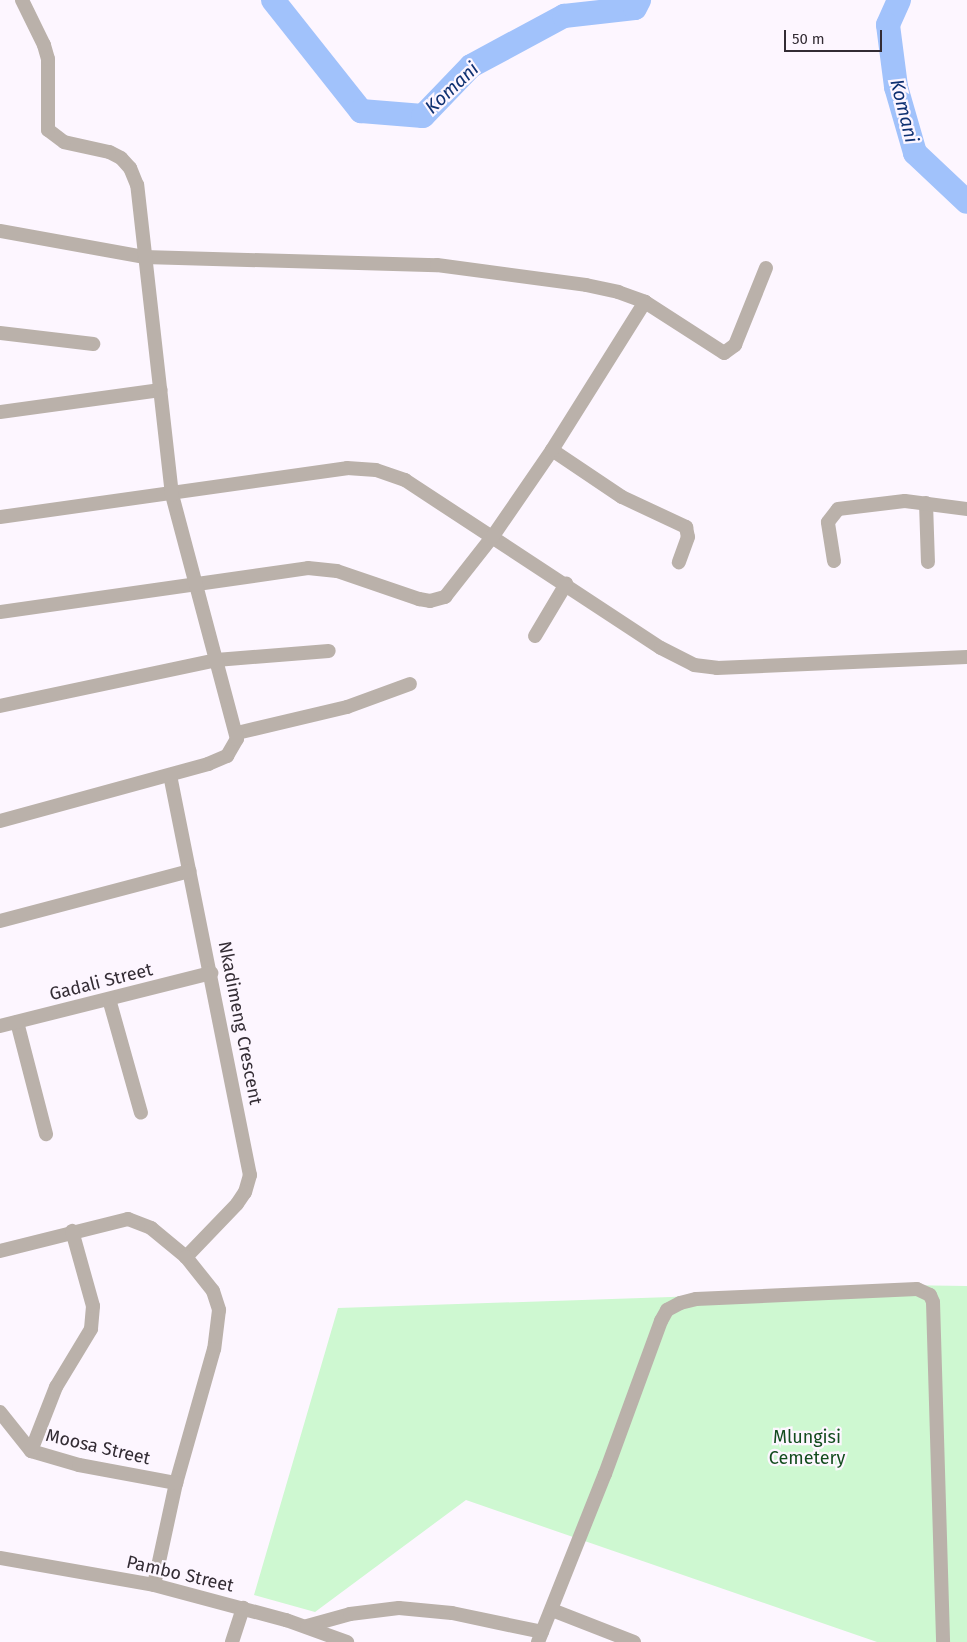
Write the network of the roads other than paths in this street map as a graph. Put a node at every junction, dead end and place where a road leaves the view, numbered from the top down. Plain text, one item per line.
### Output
1 (22, 0) edge
2 (0, 231) edge
3 (144, 257) junction
4 (766, 268) dead end
5 (645, 302) junction
6 (0, 333) edge
7 (93, 344) dead end
8 (160, 390) junction
9 (0, 412) edge
10 (552, 450) junction
11 (172, 495) junction
12 (926, 503) junction
13 (967, 509) edge
14 (0, 517) edge
15 (493, 536) junction
16 (834, 561) dead end
17 (679, 562) dead end
18 (928, 562) dead end
19 (193, 583) junction
20 (566, 584) junction
21 (0, 612) edge
22 (535, 636) dead end
23 (329, 652) dead end
24 (967, 657) edge
25 (216, 660) junction
26 (410, 684) dead end
27 (0, 706) edge
28 (237, 732) junction
29 (170, 775) junction
30 (0, 821) edge
31 (189, 871) junction
32 (0, 920) edge
33 (210, 973) junction
34 (109, 999) junction
35 (18, 1022) junction
36 (0, 1026) edge
37 (141, 1113) dead end
38 (46, 1134) dead end
39 (72, 1231) junction
40 (0, 1251) edge
41 (186, 1257) junction
42 (0, 1412) edge
43 (31, 1451) junction
44 (176, 1483) junction
45 (0, 1558) edge
46 (154, 1585) junction
47 (243, 1608) junction
48 (552, 1610) junction
49 (307, 1626) junction
50 (540, 1637) edge
51 (232, 1642) edge
52 (347, 1642) edge
53 (634, 1642) edge
54 (943, 1642) edge

1 - 3 street
2 - 3 street
3 - 5 street
3 - 8 street
4 - 5 street
5 - 10 street
6 - 7 street
8 - 9 street
8 - 11 street
10 - 15 street
10 - 17 street
11 - 14 street
11 - 15 street
11 - 19 street
12 - 13 street
12 - 16 street
12 - 18 street
15 - 19 street
15 - 20 street
19 - 21 street
19 - 25 street
20 - 22 street
20 - 24 street
23 - 25 street
25 - 27 street
25 - 28 street
26 - 28 street
28 - 29 street
29 - 30 street
29 - 31 street, Nkadimeng Crescent
31 - 32 street
31 - 33 street, Nkadimeng Crescent
33 - 34 street, Gadali Street
33 - 41 street, Nkadimeng Crescent
34 - 35 street, Gadali Street
34 - 37 street
35 - 36 street, Gadali Street
35 - 38 street
39 - 40 street
39 - 41 street
39 - 43 street
41 - 44 street
42 - 43 street, Moosa Street
43 - 44 street, Moosa Street
44 - 46 street
45 - 46 street, Pambo Street
46 - 47 street, Pambo Street
47 - 49 street, Pambo Street
47 - 51 street
48 - 50 street
48 - 53 street
48 - 54 street
49 - 50 street
49 - 52 street, Pambo Street

